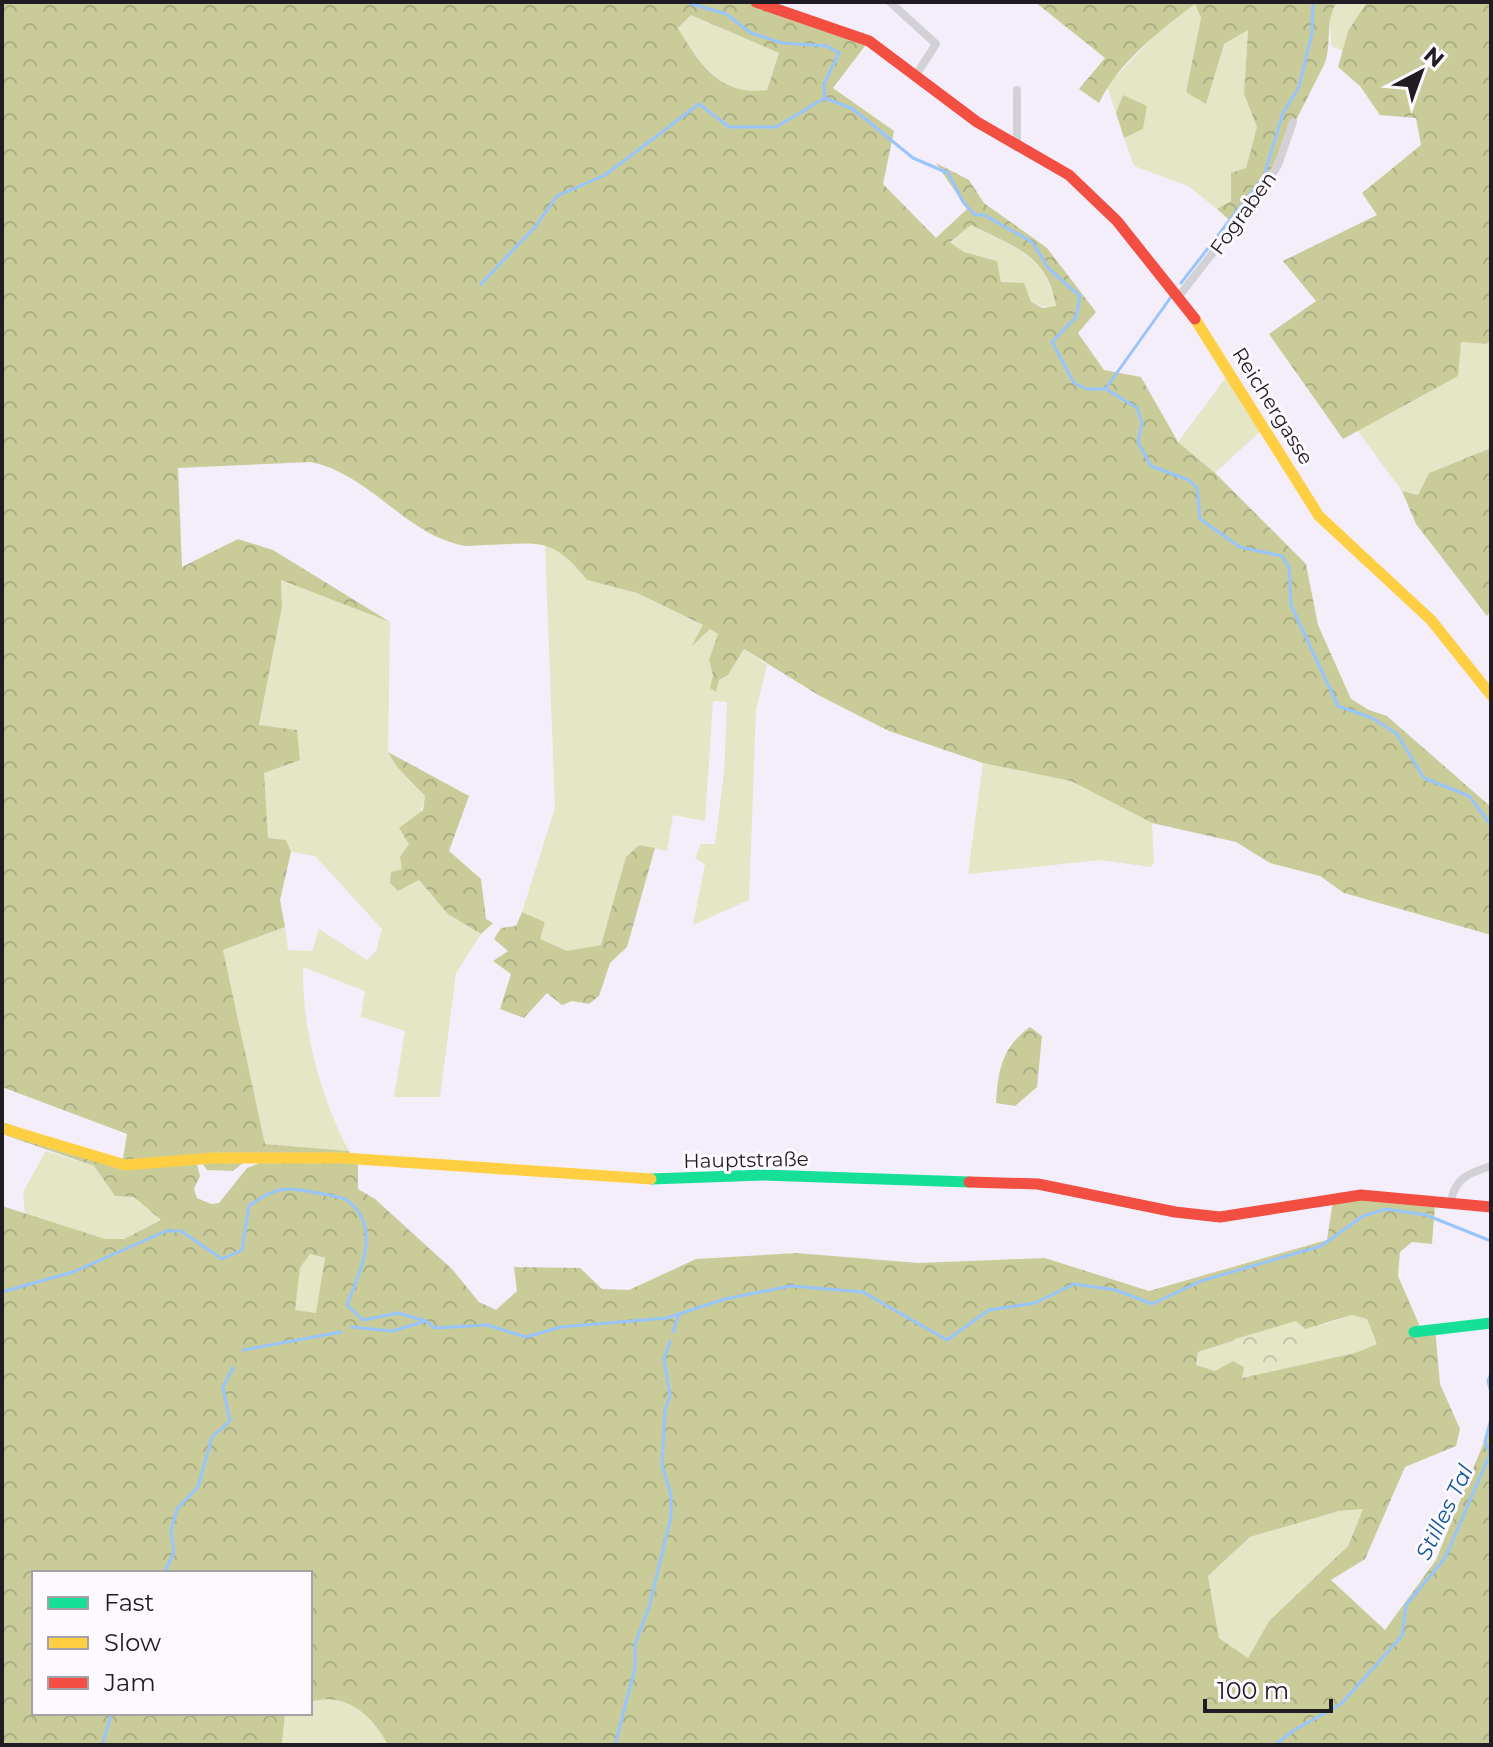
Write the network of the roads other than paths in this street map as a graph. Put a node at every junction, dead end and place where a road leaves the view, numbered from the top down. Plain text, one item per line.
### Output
1 (756, 2) edge
2 (890, 2) edge
3 (916, 75) junction
4 (1017, 90) dead end
5 (1293, 122) dead end
6 (1017, 146) junction
7 (1179, 296) junction
8 (1491, 695) edge
9 (2, 1128) edge
10 (1491, 1166) edge
11 (1451, 1201) junction
12 (1491, 1207) edge
13 (1491, 1323) edge
14 (1414, 1332) dead end

1 - 3 main road, Reichergasse
2 - 3 street
3 - 6 main road, Reichergasse
4 - 6 street
5 - 7 street, Fograben
6 - 7 main road, Reichergasse
7 - 8 main road, Reichergasse
9 - 11 main road, Hauptstraße
10 - 11 street
11 - 12 main road, Hauptstraße
13 - 14 main road

